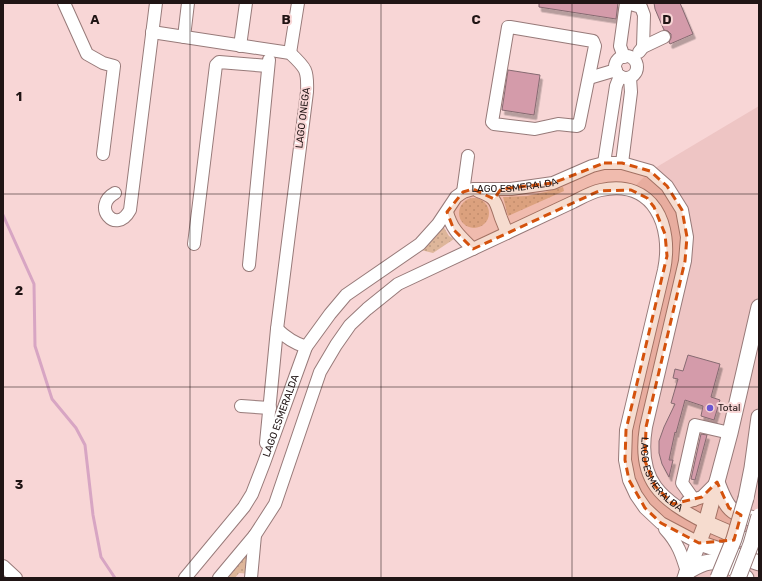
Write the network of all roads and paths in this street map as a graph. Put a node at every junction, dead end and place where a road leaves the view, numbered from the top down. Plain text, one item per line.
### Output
1 (64, 3) edge
2 (156, 3) edge
3 (188, 3) edge
4 (246, 3) edge
5 (298, 3) edge
6 (627, 3) edge
7 (152, 32) junction
8 (184, 37) junction
9 (664, 37) dead end
10 (240, 46) junction
11 (643, 46) junction
12 (270, 50) junction
13 (290, 53) junction
14 (629, 58) junction
15 (268, 66) junction
16 (622, 75) junction
17 (589, 78) junction
18 (103, 154) dead end
19 (468, 156) dead end
20 (604, 163) junction
21 (622, 163) junction
22 (500, 189) junction
23 (468, 191) junction
24 (115, 193) dead end
25 (496, 201) junction
26 (447, 212) junction
27 (507, 233) junction
28 (194, 244) dead end
29 (473, 249) junction
30 (249, 265) dead end
31 (759, 307) edge
32 (277, 329) junction
33 (306, 348) junction
34 (241, 406) dead end
35 (270, 408) junction
36 (759, 417) edge
37 (730, 433) junction
38 (264, 463) junction
39 (717, 482) junction
40 (694, 500) junction
41 (673, 504) junction
42 (759, 516) edge
43 (759, 520) edge
44 (661, 523) junction
45 (706, 523) junction
46 (255, 535) junction
47 (744, 539) junction
48 (699, 543) junction
49 (759, 546) edge
50 (759, 563) edge
51 (3, 566) edge
52 (686, 575) edge
53 (16, 578) edge
54 (185, 578) edge
55 (219, 578) edge
56 (251, 578) edge
57 (718, 578) edge
58 (738, 578) edge
59 (746, 578) edge

1 - 18 street
2 - 7 street
3 - 8 street
4 - 10 street
5 - 13 street
6 - 11 street
6 - 14 street
7 - 8 street
7 - 24 street
8 - 10 street
9 - 11 street
10 - 12 street
11 - 14 street
12 - 13 street
12 - 15 street
13 - 32 street, LAGO ONEGA
14 - 16 street
14 - 16 street
15 - 28 street
15 - 30 street
16 - 17 street
16 - 20 street
16 - 21 street
17 - 17 street
19 - 23 street
20 - 21 street, LAGO ESMERALDA
20 - 22 street, LAGO ESMERALDA
21 - 41 street, LAGO ESMERALDA
22 - 23 street, LAGO ESMERALDA
22 - 25 street
23 - 25 street
23 - 26 street, LAGO ESMERALDA
25 - 27 street
26 - 29 street
26 - 33 street, LAGO ESMERALDA
27 - 29 street, LAGO ESMERALDA
27 - 44 street, LAGO ESMERALDA
29 - 46 street, LAGO ESMERALDA
31 - 37 main road
32 - 33 street
32 - 35 street, LAGO ONEGA
33 - 38 street, LAGO ESMERALDA
34 - 35 street
35 - 38 street, LAGO ONEGA
36 - 57 main road, bridge
37 - 39 main road
37 - 40 street
38 - 54 street, LAGO ESMERALDA
39 - 40 street
39 - 43 main road
39 - 45 main road
40 - 41 street
41 - 45 street, LAGO ESMERALDA
42 - 58 main road, bridge
44 - 48 street, LAGO ESMERALDA
44 - 52 street
45 - 47 main road
45 - 48 main road
46 - 55 street, LAGO ESMERALDA
46 - 56 street
47 - 48 main road
47 - 49 main road
48 - 50 main road
48 - 52 main road
51 - 53 street
52 - 59 main road

